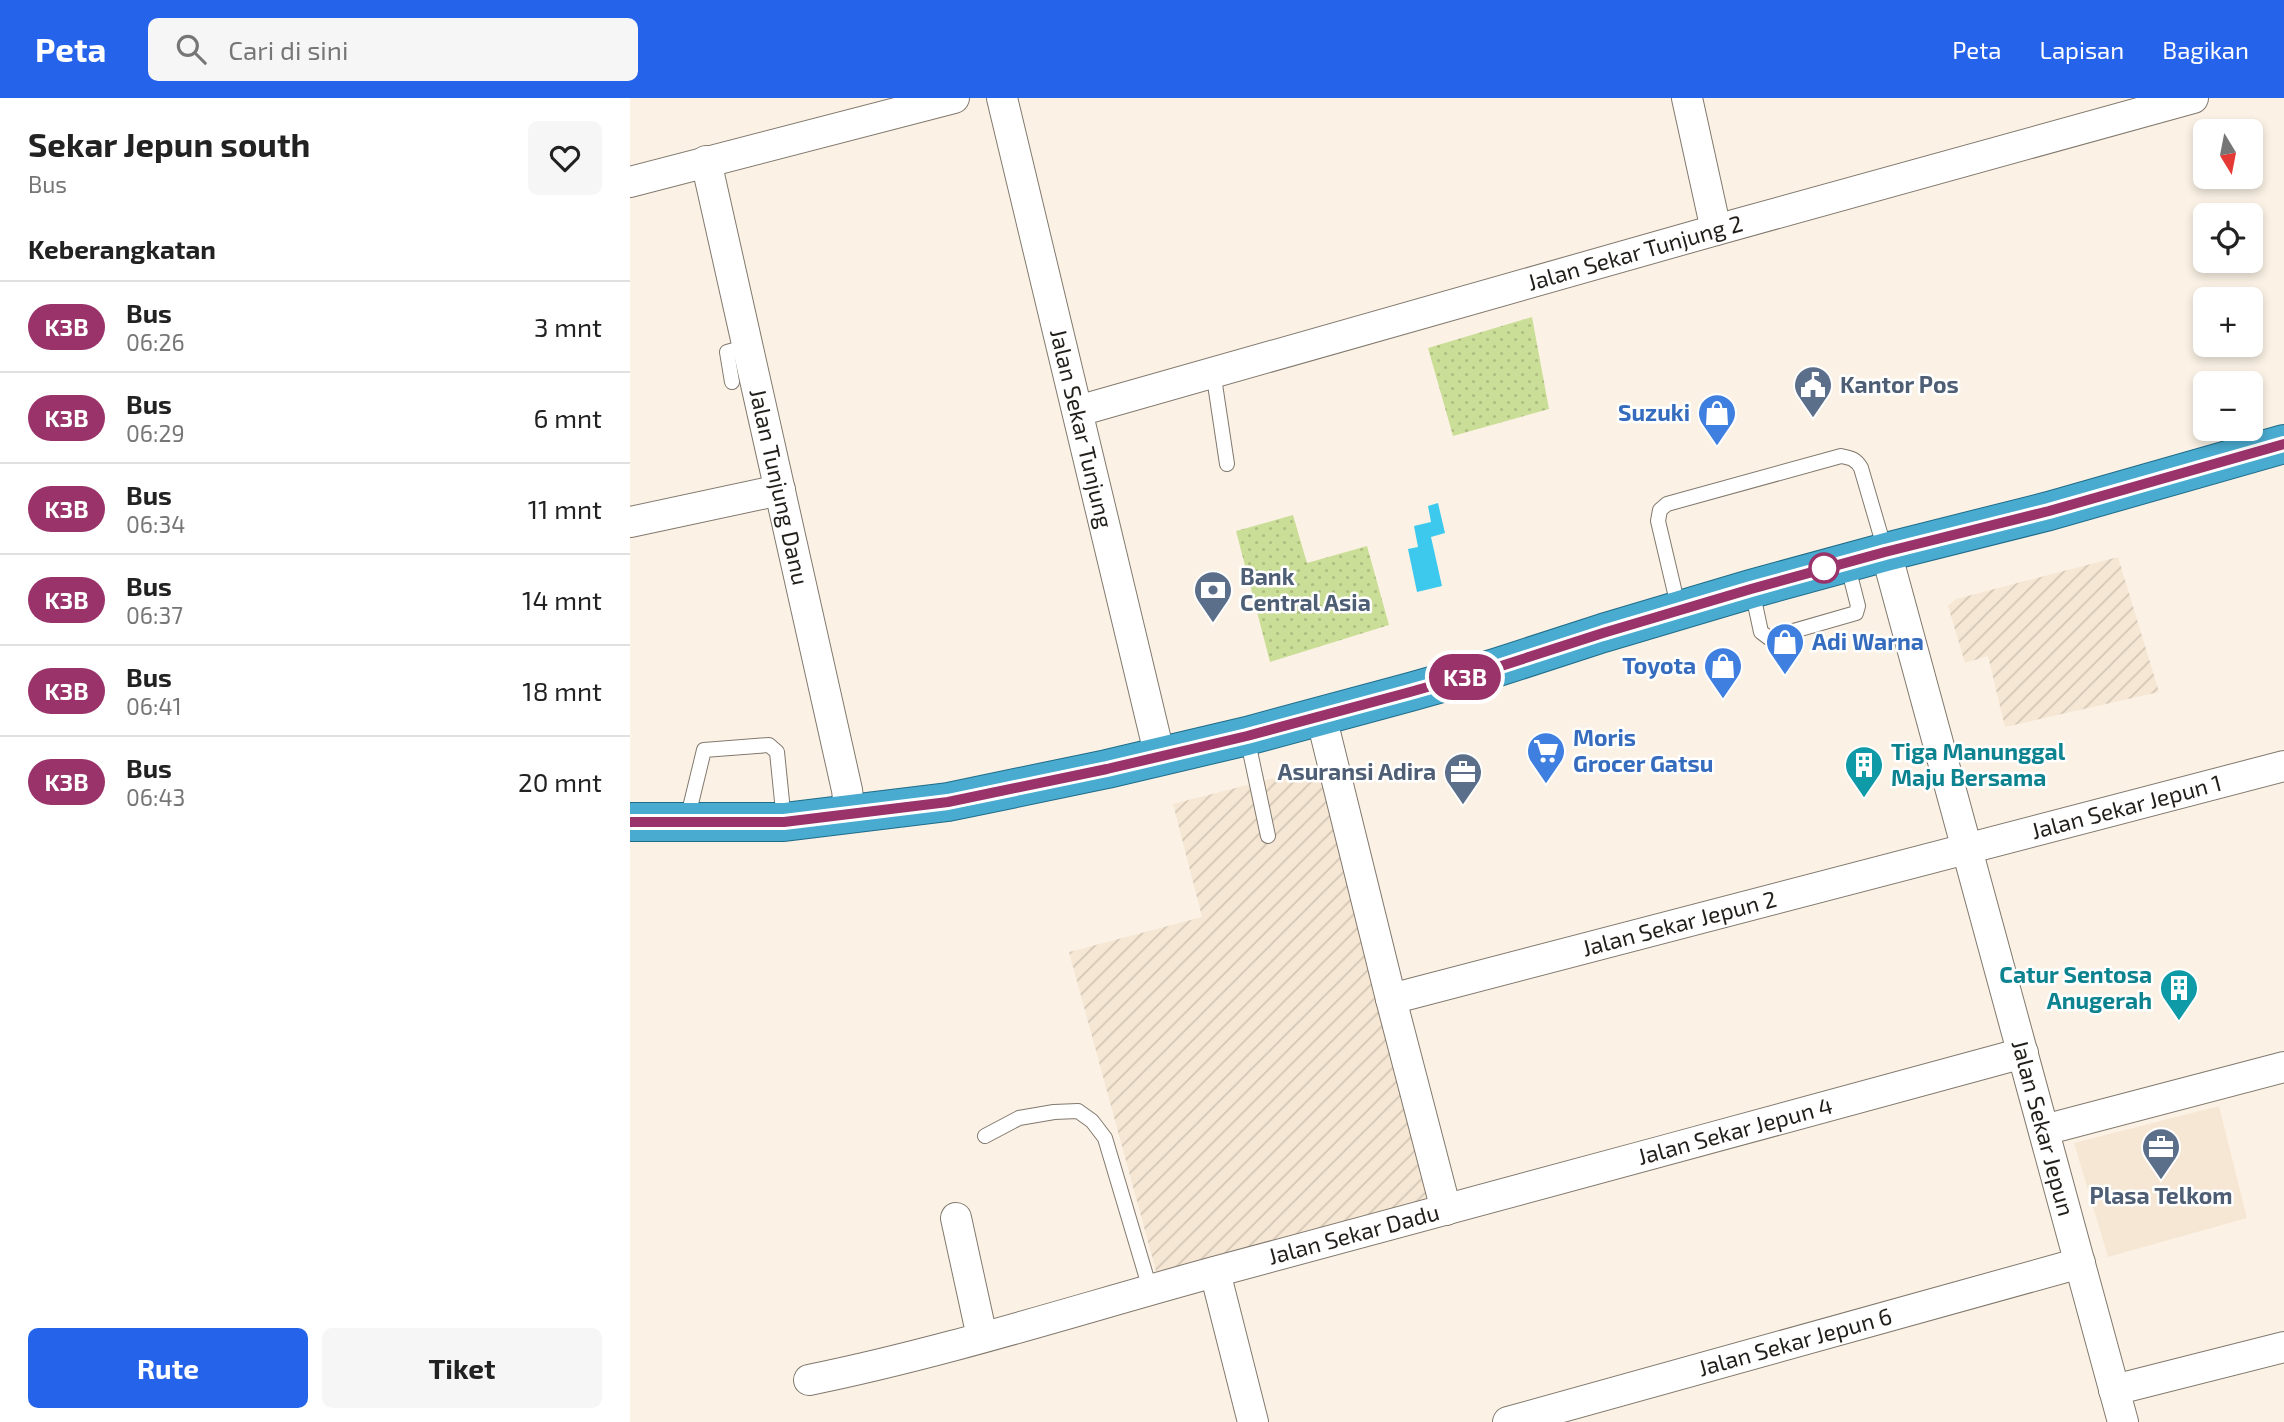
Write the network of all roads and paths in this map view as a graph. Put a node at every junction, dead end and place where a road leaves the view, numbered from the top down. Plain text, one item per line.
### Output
1 (954, 98) edge
2 (1002, 98) edge
3 (1687, 98) edge
4 (2193, 98) edge
5 (2137, 106) edge
6 (706, 161) junction
7 (630, 182) edge
8 (1716, 229) junction
9 (748, 346) junction
10 (1213, 371) junction
11 (732, 382) dead end
12 (1078, 411) junction
13 (2284, 444) edge
14 (1227, 464) dead end
15 (779, 489) junction
16 (630, 522) edge
17 (1885, 552) junction
18 (1847, 562) junction
19 (1751, 589) junction
20 (1679, 611) junction
21 (1321, 716) junction
22 (1247, 736) junction
23 (1160, 757) junction
24 (2284, 766) edge
25 (850, 815) junction
26 (630, 822) edge
27 (784, 822) junction
28 (686, 823) junction
29 (1268, 836) dead end
30 (1968, 849) junction
31 (1391, 999) junction
32 (2023, 1053) junction
33 (2284, 1067) edge
34 (2044, 1130) junction
35 (985, 1136) dead end
36 (1446, 1210) junction
37 (956, 1218) dead end
38 (2080, 1262) junction
39 (1215, 1272) junction
40 (1150, 1289) junction
41 (982, 1338) junction
42 (2284, 1347) edge
43 (809, 1380) dead end
44 (2114, 1390) junction
45 (1253, 1422) edge
46 (1508, 1422) edge
47 (2123, 1422) edge

1 - 6 street
2 - 12 street, Jalan Sekar Tunjung
3 - 8 street
4 - 5 street, Jalan Sekar Tunjung 2
5 - 8 street, Jalan Sekar Tunjung 2
6 - 7 street
6 - 9 street, Jalan Tunjung Danu
8 - 10 street, Jalan Sekar Tunjung 2
9 - 11 lane
9 - 15 street, Jalan Tunjung Danu
10 - 12 street, Jalan Sekar Tunjung 2
10 - 14 lane
12 - 23 street, Jalan Sekar Tunjung
13 - 17 highway
15 - 16 street
15 - 25 street, Jalan Tunjung Danu
17 - 18 highway
17 - 20 lane
17 - 30 street, Jalan Sekar Jepun
18 - 19 highway
18 - 19 lane
19 - 20 highway
20 - 21 highway
21 - 22 highway
21 - 31 street, Jalan Sekar Dadu
22 - 23 highway
22 - 29 lane
23 - 25 highway
24 - 30 street, Jalan Sekar Jepun 1
25 - 27 highway
26 - 28 highway
27 - 28 highway
27 - 28 lane
30 - 31 street, Jalan Sekar Jepun 2
30 - 32 street, Jalan Sekar Jepun
31 - 36 street, Jalan Sekar Dadu
32 - 34 street, Jalan Sekar Jepun
32 - 36 street, Jalan Sekar Jepun 4
33 - 34 street
34 - 38 street, Jalan Sekar Jepun
35 - 40 lane
36 - 39 street, Jalan Sekar Dadu
37 - 41 street
38 - 44 street, Jalan Sekar Jepun
38 - 46 street, Jalan Sekar Jepun 6
39 - 40 street, Jalan Sekar Dadu
39 - 45 street
40 - 41 street, Jalan Sekar Dadu
41 - 43 street, Jalan Sekar Dadu
42 - 44 street
44 - 47 street, Jalan Sekar Jepun

